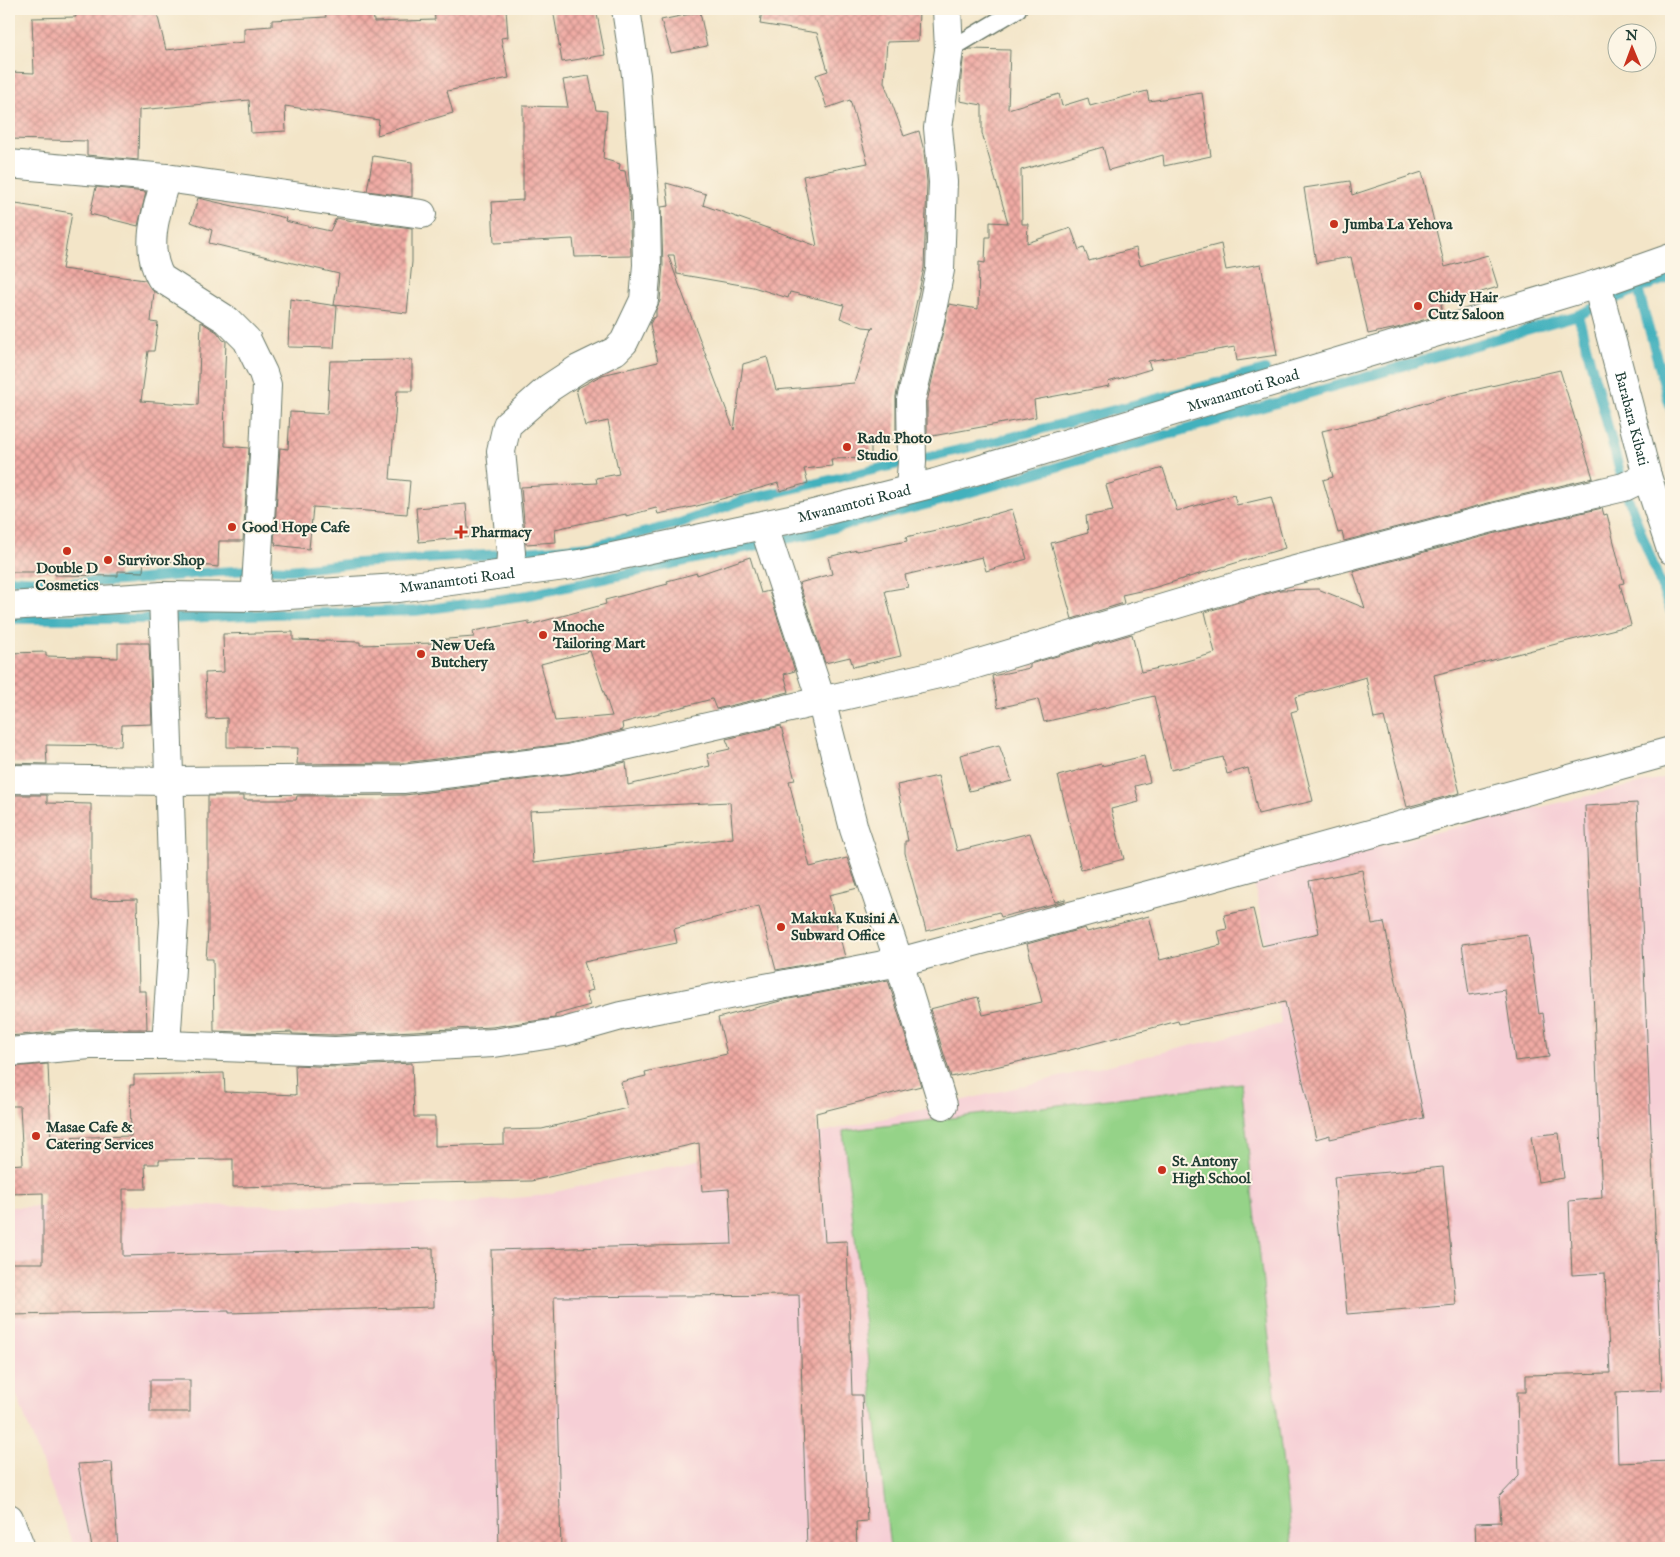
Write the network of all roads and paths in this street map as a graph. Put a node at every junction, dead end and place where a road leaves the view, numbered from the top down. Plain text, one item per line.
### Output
1 (626, 9) edge
2 (947, 9) edge
3 (1018, 9) edge
4 (949, 50) junction
5 (9, 164) edge
6 (166, 178) junction
7 (422, 214) dead end
8 (1671, 258) edge
9 (1597, 284) junction
10 (1647, 476) junction
11 (910, 489) junction
12 (764, 525) junction
13 (1671, 548) edge
14 (510, 573) junction
15 (163, 596) junction
16 (257, 598) junction
17 (9, 606) edge
18 (821, 700) junction
19 (1671, 751) edge
20 (9, 779) edge
21 (170, 780) junction
22 (899, 962) junction
23 (166, 1045) junction
24 (9, 1052) edge
25 (944, 1105) dead end
26 (9, 1518) edge
27 (20, 1548) edge

1 - 14 main road
2 - 4 main road
3 - 4 lane
4 - 11 main road
5 - 6 main road
6 - 7 main road
6 - 16 main road
8 - 9 main road, Mwanamtoti Road
9 - 10 main road, Barabara Kibati
9 - 11 main road, Mwanamtoti Road
10 - 13 main road, Barabara Kibati
10 - 18 main road
11 - 12 main road, Mwanamtoti Road
12 - 14 main road, Mwanamtoti Road
12 - 18 main road
14 - 16 main road, Mwanamtoti Road
15 - 16 main road, Mwanamtoti Road
15 - 17 main road, Mwanamtoti Road
15 - 21 main road
18 - 21 main road
18 - 22 main road
19 - 22 main road
20 - 21 main road
21 - 23 main road
22 - 23 main road
22 - 25 main road
23 - 24 main road
26 - 27 main road

